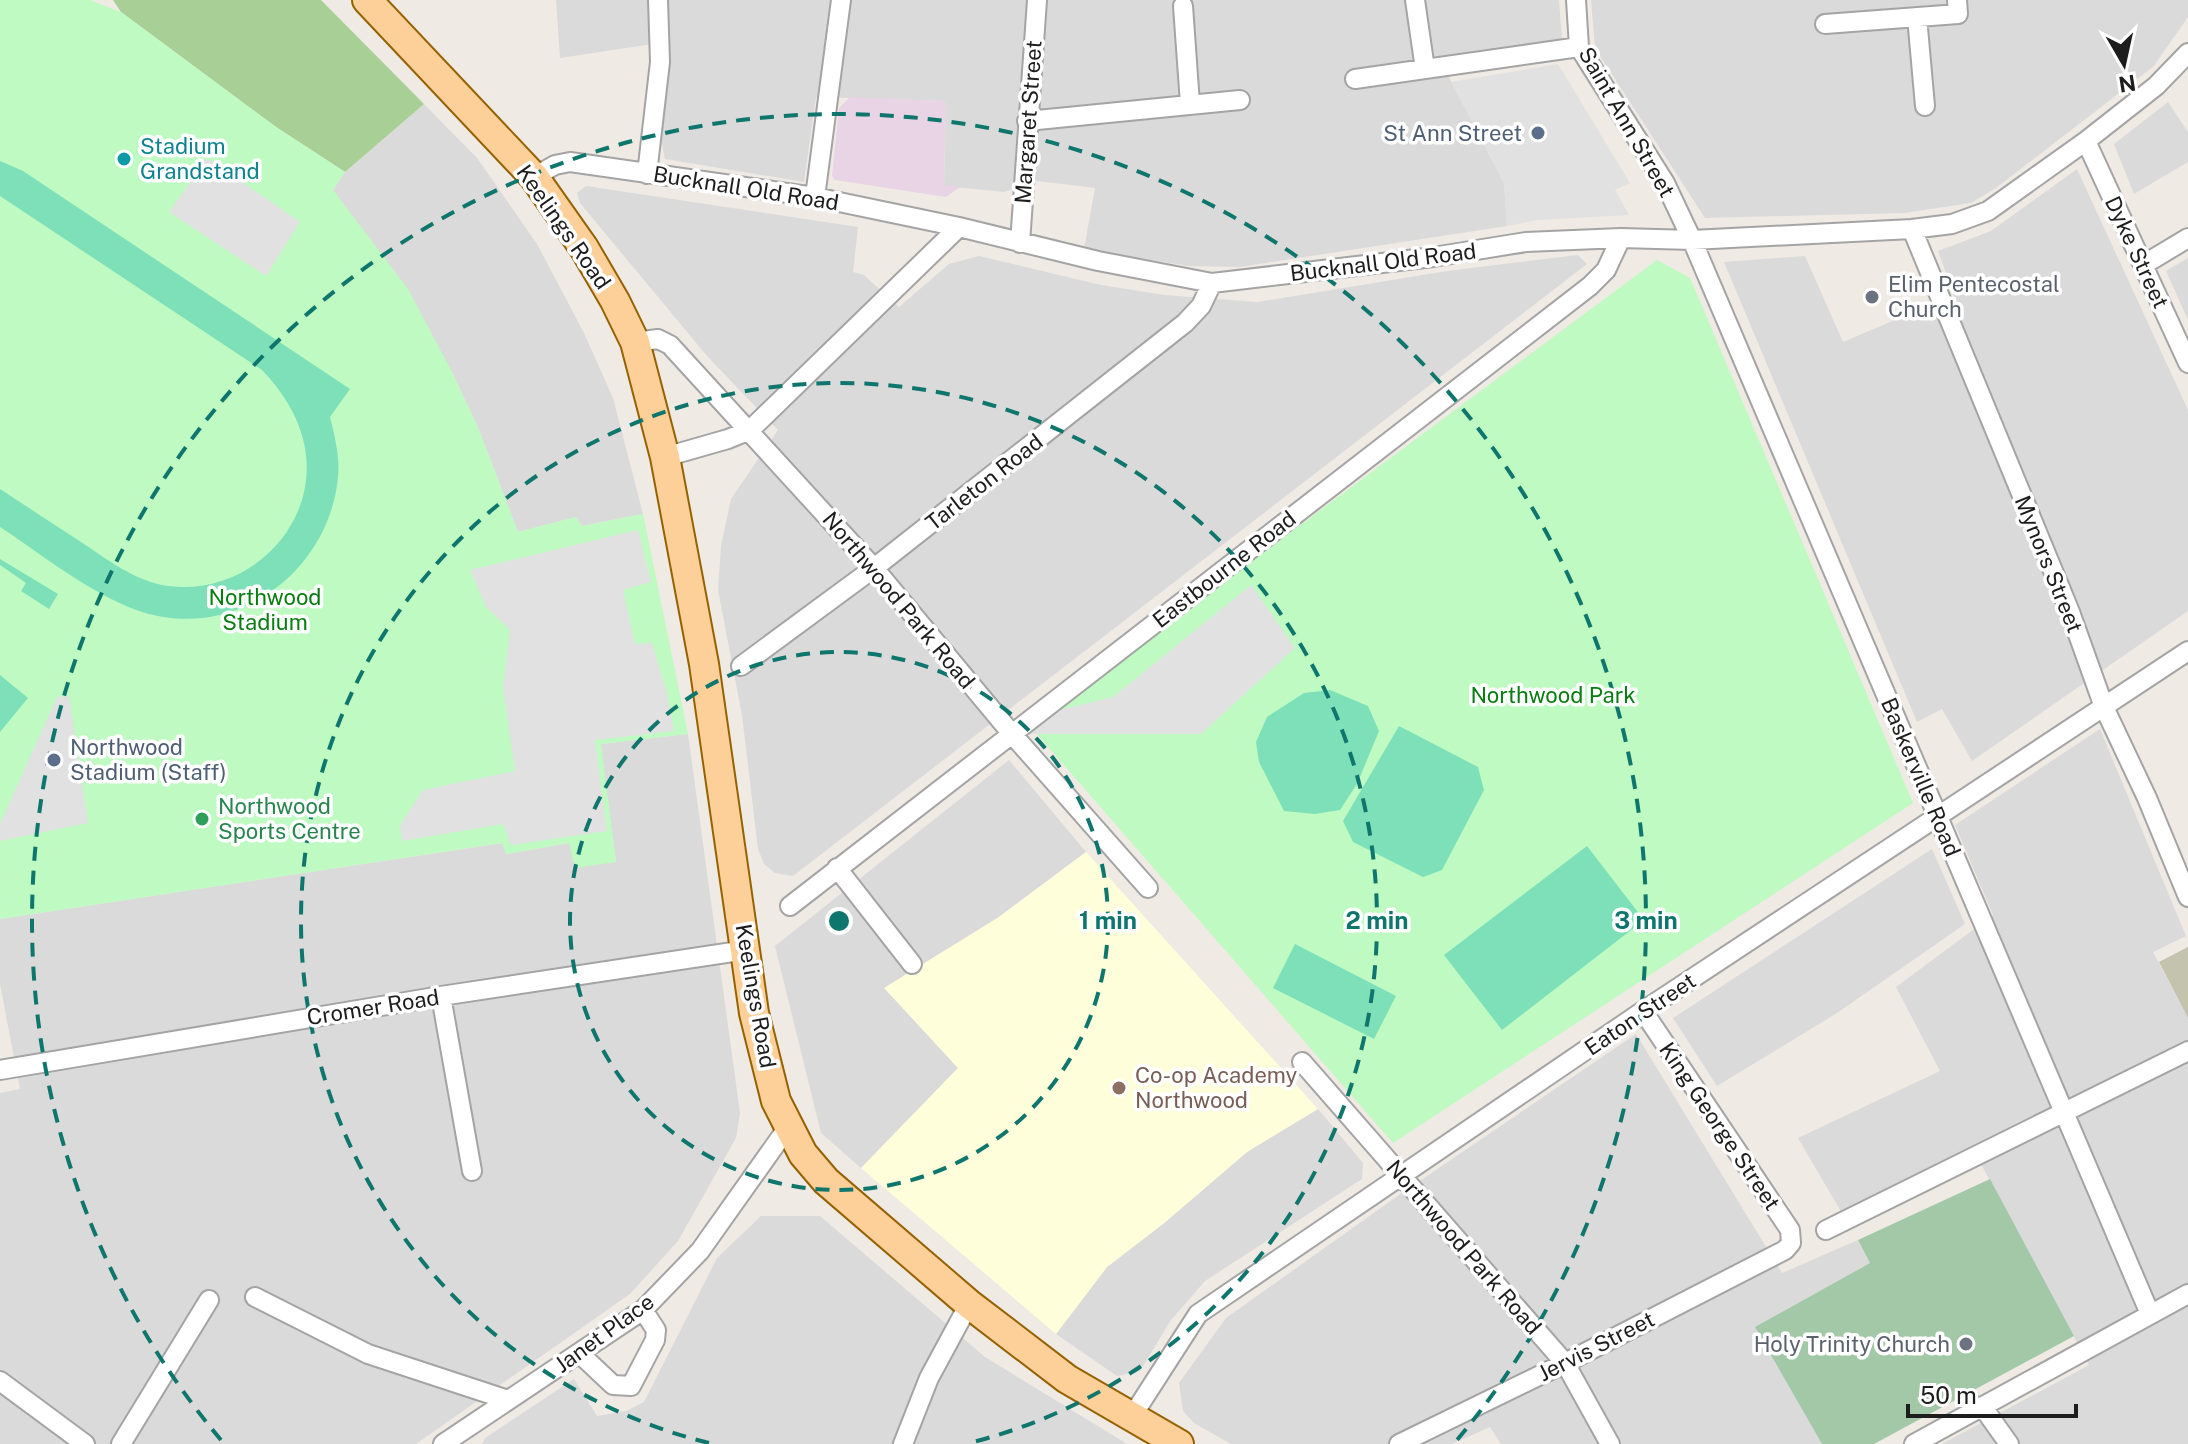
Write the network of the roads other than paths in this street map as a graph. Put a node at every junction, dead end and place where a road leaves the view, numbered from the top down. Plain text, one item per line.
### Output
1 (367, 0) edge
2 (658, 0) edge
3 (841, 0) edge
4 (1037, 0) edge
5 (1415, 0) edge
6 (1576, 0) edge
7 (1183, 6) dead end
8 (1958, 7) edge
9 (1917, 17) junction
10 (1825, 24) dead end
11 (1579, 47) junction
12 (2188, 53) edge
13 (1425, 69) junction
14 (1355, 79) dead end
15 (1240, 100) dead end
16 (1190, 104) junction
17 (1925, 106) dead end
18 (1027, 121) junction
19 (2086, 141) junction
20 (647, 174) junction
21 (534, 177) junction
22 (815, 197) junction
23 (959, 227) junction
24 (1912, 229) junction
25 (1621, 238) junction
26 (2188, 238) edge
27 (1692, 240) junction
28 (1020, 243) junction
29 (2143, 265) junction
30 (1212, 283) junction
31 (635, 342) junction
32 (2188, 363) edge
33 (750, 430) junction
34 (665, 457) junction
35 (874, 568) junction
36 (2188, 651) edge
37 (741, 666) dead end
38 (2104, 707) junction
39 (1012, 734) junction
40 (1939, 816) junction
41 (837, 868) junction
42 (1148, 888) dead end
43 (789, 897) dead end
44 (2188, 897) edge
45 (746, 950) junction
46 (912, 964) dead end
47 (441, 996) junction
48 (1643, 1011) junction
49 (2188, 1051) edge
50 (1302, 1062) dead end
51 (0, 1070) edge
52 (2063, 1115) junction
53 (788, 1127) junction
54 (472, 1171) dead end
55 (1401, 1175) junction
56 (1826, 1230) dead end
57 (1791, 1243) joint
58 (2188, 1294) edge
59 (255, 1297) dead end
60 (209, 1300) dead end
61 (969, 1304) junction
62 (643, 1310) junction
63 (2150, 1314) junction
64 (579, 1353) junction
65 (1565, 1363) junction
66 (0, 1381) edge
67 (508, 1400) junction
68 (1982, 1406) junction
69 (1131, 1418) junction
70 (448, 1441) edge
71 (85, 1444) edge
72 (121, 1444) edge
73 (903, 1444) edge
74 (1178, 1444) edge
75 (1399, 1444) edge
76 (1610, 1444) edge
77 (1914, 1444) edge
78 (2009, 1444) edge

1 - 21 main road, Keelings Road
2 - 20 street
3 - 22 street
4 - 18 street, Margaret Street
5 - 13 street
6 - 11 street, Saint Ann Street
7 - 16 street
8 - 9 street
9 - 10 street
9 - 17 street
11 - 13 street
11 - 27 street, Saint Ann Street
12 - 19 street, Bucknall Old Road
13 - 14 street
15 - 16 street
16 - 18 street
18 - 28 street, Margaret Street
19 - 24 street, Bucknall Old Road
19 - 29 street, Dyke Street
20 - 21 street, Bucknall Old Road
20 - 22 street, Bucknall Old Road
21 - 31 main road, Keelings Road
22 - 23 street, Bucknall Old Road
23 - 28 street, Bucknall Old Road
23 - 33 street
24 - 27 street, Bucknall Old Road
24 - 38 street, Mynors Street
25 - 27 street, Bucknall Old Road
25 - 30 street, Bucknall Old Road
25 - 39 street, Eastbourne Road
26 - 29 street
27 - 40 street, Baskerville Road
28 - 30 street, Bucknall Old Road
29 - 32 street, Dyke Street
30 - 35 street, Tarleton Road
31 - 33 street, Northwood Park Road
31 - 34 main road, Keelings Road
33 - 34 street
33 - 35 street, Northwood Park Road
34 - 45 main road, Keelings Road
35 - 37 street, Tarleton Road
35 - 39 street, Northwood Park Road
36 - 38 street, Eaton Street
38 - 40 street, Eaton Street
38 - 44 street, Mynors Street
39 - 41 street, Eastbourne Road
39 - 42 street, Northwood Park Road
40 - 48 street, Eaton Street
40 - 52 street, Baskerville Road
41 - 43 street, Eastbourne Road
41 - 46 street
45 - 47 street, Cromer Road
45 - 53 main road, Keelings Road
47 - 51 street, Cromer Road
47 - 54 street
48 - 55 street, Eaton Street
48 - 57 street, King George Street
49 - 52 street
50 - 55 street, Northwood Park Road
52 - 56 street
52 - 63 street, Baskerville Road
53 - 61 main road, Keelings Road
53 - 62 street, Janet Place
55 - 65 street, Northwood Park Road
55 - 69 street, Eaton Street
57 - 65 street, Jervis Street
58 - 63 street
59 - 67 street
60 - 72 street
61 - 69 main road, Keelings Road
61 - 73 street
62 - 64 street, Janet Place
62 - 64 street
63 - 68 street
64 - 67 street, Janet Place
65 - 75 street, Jervis Street
65 - 76 street, Northwood Park Road
66 - 71 street
67 - 70 street, Janet Place
68 - 77 street
68 - 78 street
69 - 74 main road, Keelings Road

